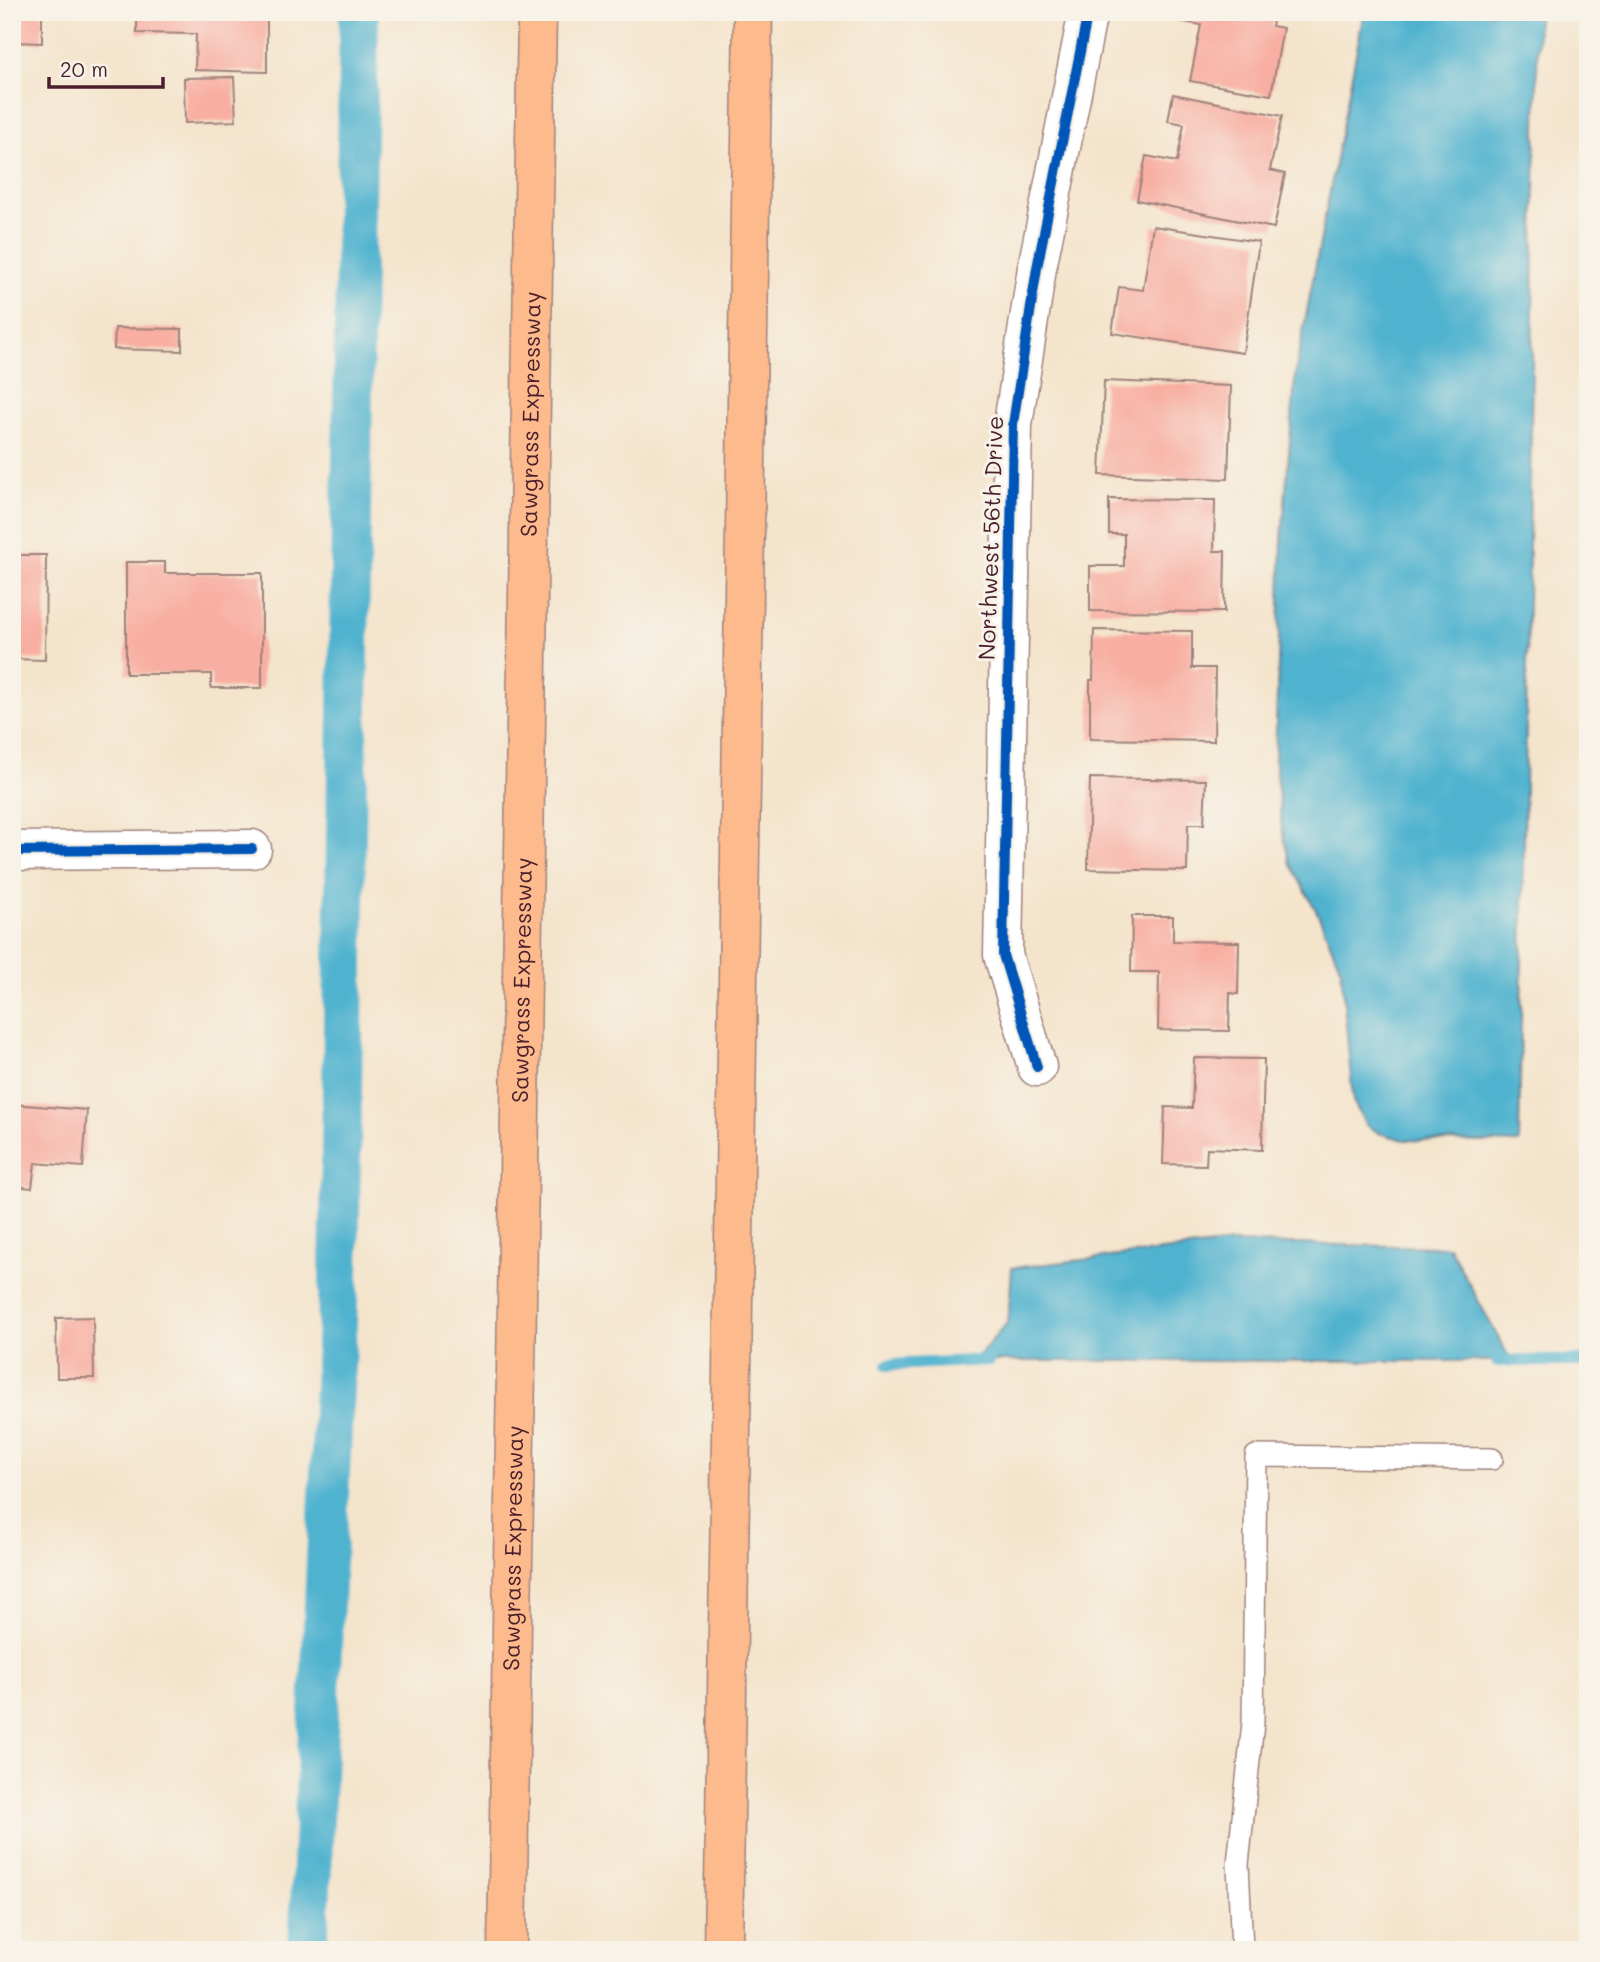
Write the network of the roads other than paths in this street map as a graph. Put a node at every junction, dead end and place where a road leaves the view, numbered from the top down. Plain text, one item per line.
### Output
1 (537, 12) edge
2 (753, 12) edge
3 (1088, 12) edge
4 (252, 849) dead end
5 (12, 851) edge
6 (1037, 1067) dead end
7 (1492, 1459) dead end
8 (507, 1950) edge
9 (723, 1950) edge
10 (1242, 1950) edge

1 - 8 highway, Sawgrass Expressway
2 - 9 highway
3 - 6 street, Northwest 56th Drive
4 - 5 street
7 - 10 lane

